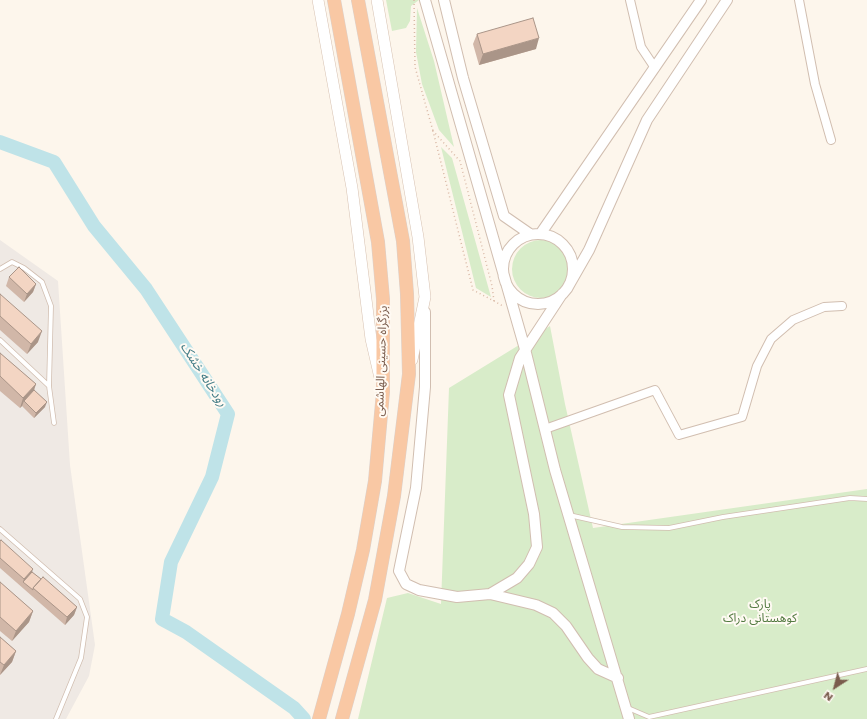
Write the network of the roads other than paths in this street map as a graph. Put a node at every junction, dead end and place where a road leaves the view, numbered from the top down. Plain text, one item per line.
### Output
1 (318, 0) edge
2 (334, 0) edge
3 (358, 0) edge
4 (377, 0) edge
5 (425, 0) edge
6 (444, 0) edge
7 (630, 0) edge
8 (701, 0) edge
9 (727, 0) edge
10 (799, 0) edge
11 (654, 68) junction
12 (831, 140) dead end
13 (493, 182) junction
14 (478, 186) junction
15 (541, 233) junction
16 (530, 234) junction
17 (0, 269) edge
18 (503, 278) junction
19 (569, 285) junction
20 (562, 294) junction
21 (425, 297) junction
22 (842, 306) dead end
23 (0, 340) edge
24 (525, 349) junction
25 (409, 374) junction
26 (49, 386) junction
27 (383, 392) junction
28 (54, 423) dead end
29 (545, 429) junction
30 (866, 498) edge
31 (569, 514) junction
32 (0, 529) edge
33 (25, 551) junction
34 (21, 555) dead end
35 (490, 594) junction
36 (867, 669) edge
37 (618, 678) junction
38 (626, 707) junction
39 (56, 719) edge
40 (319, 719) edge
41 (342, 719) edge
42 (629, 719) edge

1 - 27 main road
2 - 27 highway, بزرگراه حسینی الهاشمی
3 - 25 highway, بزرگراه حسینی الهاشمی
4 - 21 main road
5 - 14 street
6 - 13 street
7 - 11 street
8 - 11 street
9 - 19 street
10 - 12 street
11 - 15 street
13 - 14 street
13 - 16 street
14 - 18 street
15 - 16 street
15 - 19 street
16 - 18 street
17 - 26 lane
18 - 20 street
18 - 24 street
19 - 20 street
20 - 24 street
21 - 25 main road
21 - 35 street
22 - 29 street
23 - 26 lane
24 - 29 street
24 - 35 street
25 - 41 highway, بزرگراه حسینی الهاشمی
26 - 28 lane
27 - 40 highway, بزرگراه حسینی الهاشمی
29 - 31 street
30 - 31 lane
31 - 37 street
32 - 33 lane
33 - 34 lane
33 - 39 lane
35 - 37 street
36 - 38 lane
37 - 38 street
38 - 42 street

